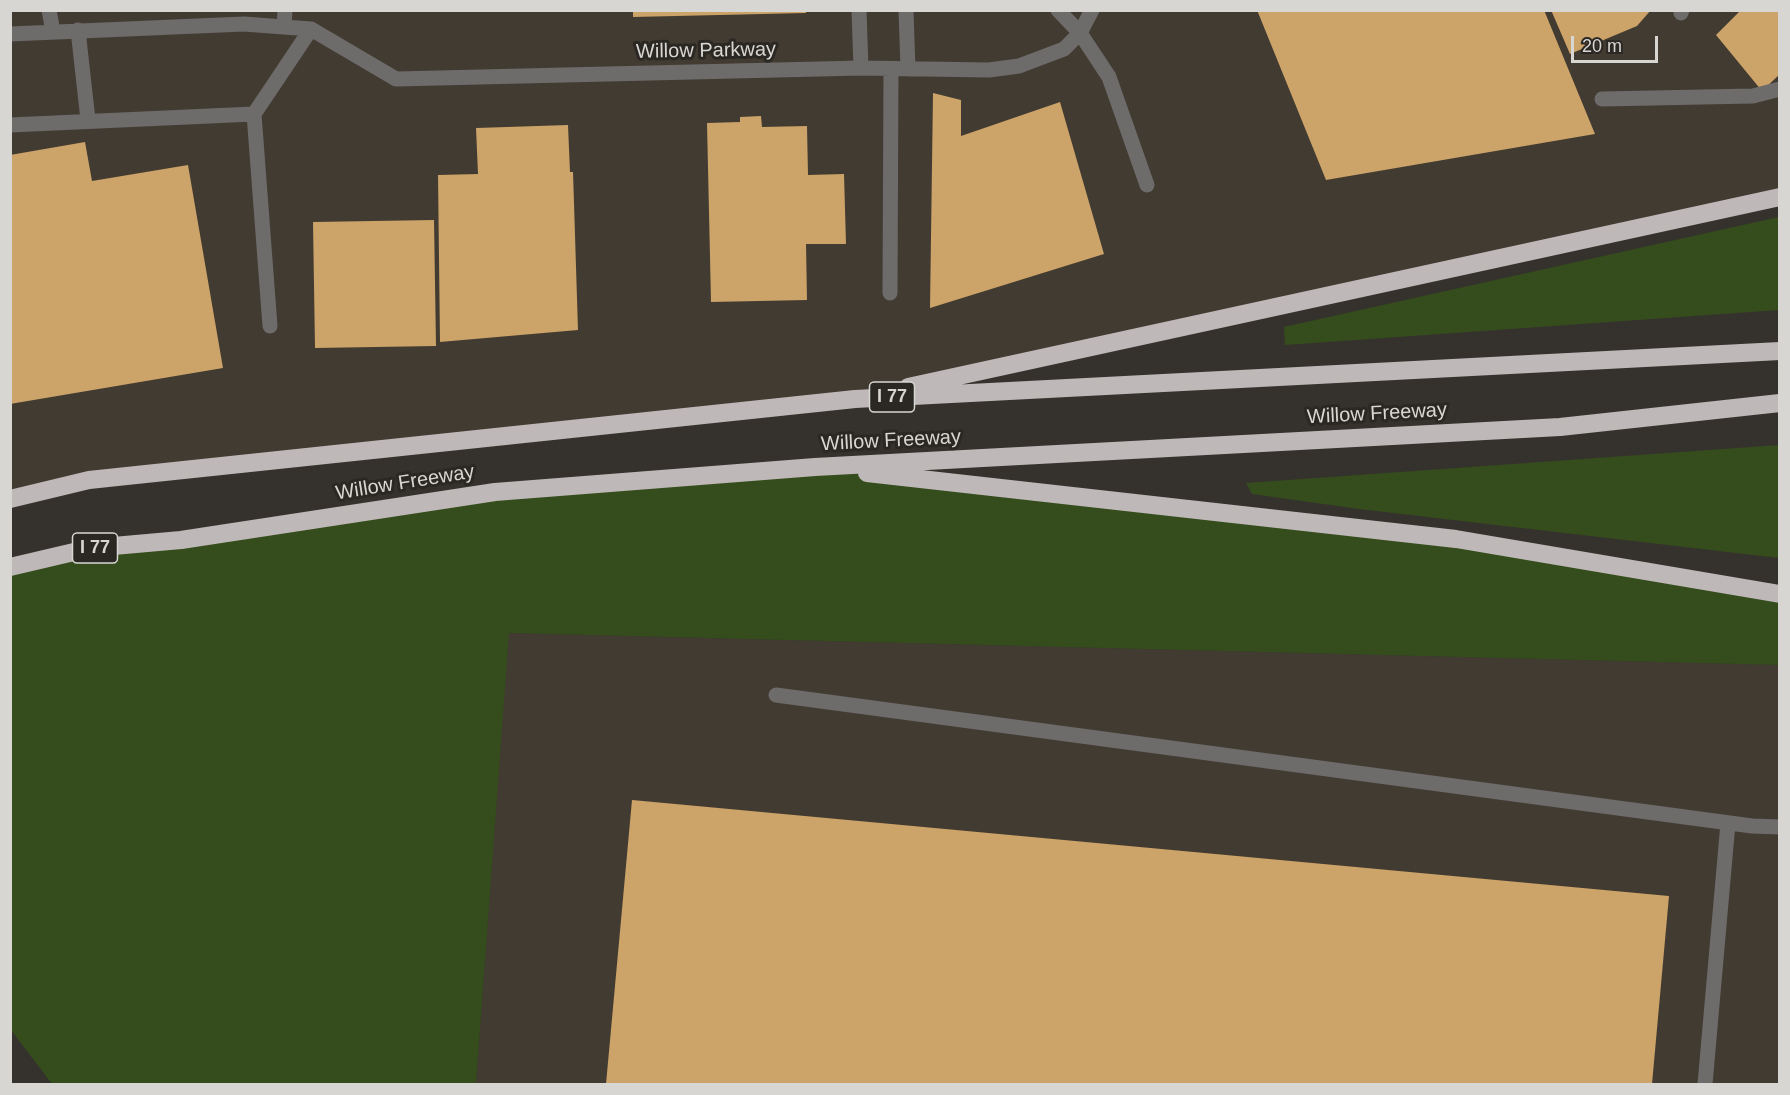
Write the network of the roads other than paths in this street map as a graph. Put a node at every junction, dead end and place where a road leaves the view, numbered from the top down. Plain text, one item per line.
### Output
1 (49, 10) edge
2 (285, 10) edge
3 (860, 10) edge
4 (906, 10) edge
5 (1058, 10) edge
6 (1092, 10) edge
7 (284, 27) junction
8 (311, 29) junction
9 (78, 30) junction
10 (53, 32) junction
11 (1080, 33) junction
12 (10, 34) edge
13 (861, 68) junction
14 (891, 69) junction
15 (908, 69) junction
16 (1779, 89) edge
17 (1602, 99) dead end
18 (254, 114) junction
19 (88, 120) junction
20 (10, 125) edge
21 (1147, 185) dead end
22 (1779, 197) edge
23 (890, 293) dead end
24 (270, 326) dead end
25 (1779, 351) edge
26 (855, 399) junction
27 (1779, 403) edge
28 (815, 467) junction
29 (10, 499) edge
30 (10, 567) edge
31 (1779, 594) edge
32 (776, 695) dead end
33 (1728, 823) junction
34 (1779, 827) edge
35 (1705, 1084) edge

1 - 10 street
2 - 7 street
3 - 13 street
4 - 15 street
5 - 11 street
6 - 11 street, Willow Parkway
7 - 8 street
7 - 9 street
8 - 13 street, Willow Parkway
8 - 18 street
9 - 10 street
9 - 19 street
10 - 12 street
11 - 15 street, Willow Parkway
11 - 21 street
13 - 14 street, Willow Parkway
14 - 15 street, Willow Parkway
14 - 23 street
16 - 17 street
18 - 19 street
18 - 24 street
19 - 20 street
22 - 26 highway
25 - 26 highway, Willow Freeway / I 77
26 - 29 highway, Willow Freeway / I 77
27 - 28 highway, Willow Freeway / I 77
28 - 30 highway, Willow Freeway / I 77
28 - 31 highway
32 - 33 street
33 - 34 street
33 - 35 street

